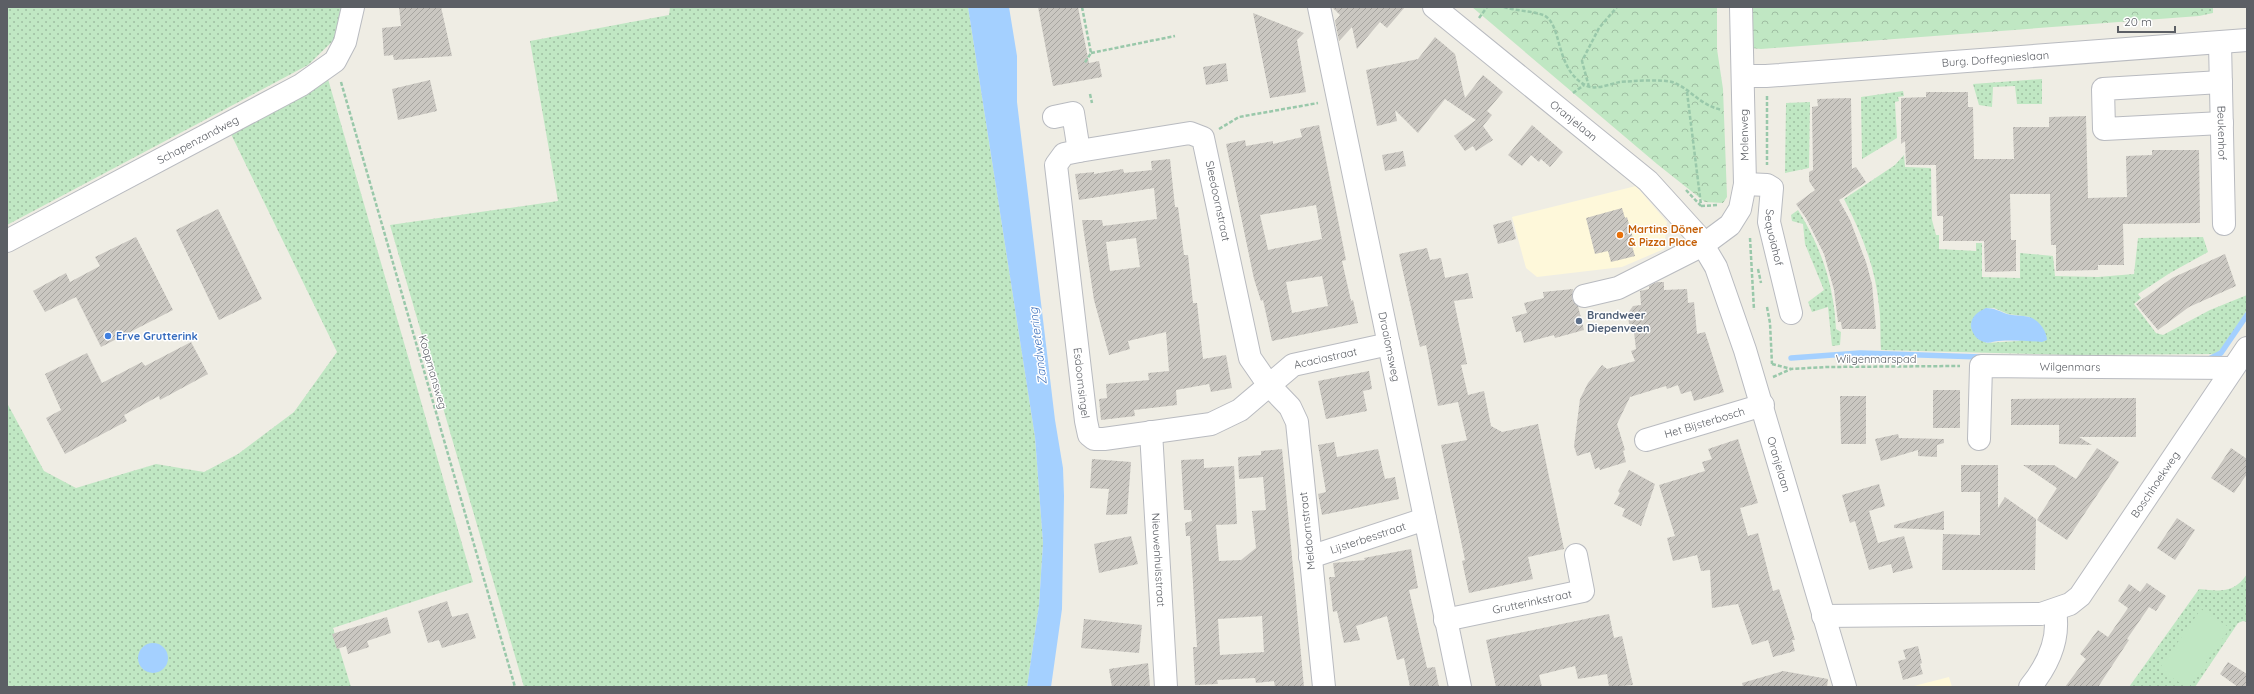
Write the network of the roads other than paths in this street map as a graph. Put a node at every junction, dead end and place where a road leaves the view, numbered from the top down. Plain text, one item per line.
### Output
1 (353, 7) edge
2 (1319, 7) edge
3 (1434, 7) edge
4 (1742, 7) edge
5 (2247, 40) edge
6 (2220, 43) junction
7 (1743, 76) junction
8 (2221, 82) junction
9 (1054, 117) dead end
10 (2222, 123) junction
11 (1079, 151) junction
12 (1746, 184) junction
13 (2224, 224) dead end
14 (7, 241) edge
15 (1703, 245) junction
16 (1584, 296) dead end
17 (1791, 313) dead end
18 (1389, 344) junction
19 (2247, 348) edge
20 (2233, 368) junction
21 (1268, 384) junction
22 (1763, 405) junction
23 (1151, 432) junction
24 (1979, 439) dead end
25 (1646, 440) dead end
26 (1425, 519) junction
27 (1576, 556) dead end
28 (1310, 557) junction
29 (2054, 611) junction
30 (1823, 616) junction
31 (1445, 620) junction
32 (1166, 687) edge
33 (1324, 687) edge
34 (1460, 687) edge
35 (1845, 687) edge
36 (2030, 687) edge

1 - 14 street, Schapenzandweg
2 - 18 street, Draaiomsweg
3 - 15 street, Oranjelaan
4 - 7 street, Molenweg
5 - 6 street, Burg. Doffegnieslaan
6 - 7 street, Burg. Doffegnieslaan
6 - 8 street, Beukenhof
7 - 12 street, Molenweg
8 - 10 street, Beukenhof
8 - 10 street
9 - 11 street
10 - 13 street, Beukenhof
11 - 21 street, Sleedoornstraat
11 - 23 street, Esdoornsingel
12 - 15 street, Molenweg
12 - 17 street, Sequoiahof
15 - 16 street
15 - 22 street, Oranjelaan
18 - 21 street, Acaciastraat
18 - 26 street, Draaiomsweg
19 - 20 street, Boschhoekweg
20 - 24 street, Wilgenmars
20 - 29 street, Boschhoekweg
21 - 23 street, Esdoornsingel
21 - 28 street, Meidoornstraat
22 - 25 street, Het Bijsterbosch
22 - 30 street, Oranjelaan
23 - 32 street, Nieuwenhuisstraat
26 - 28 street, Lijsterbesstraat
26 - 31 street, Draaiomsweg
27 - 31 street, Grutterinkstraat
28 - 33 street, Meidoornstraat
29 - 30 street, Boschhoekweg
29 - 36 street
30 - 35 street, Oranjelaan
31 - 34 street, Draaiomsweg

